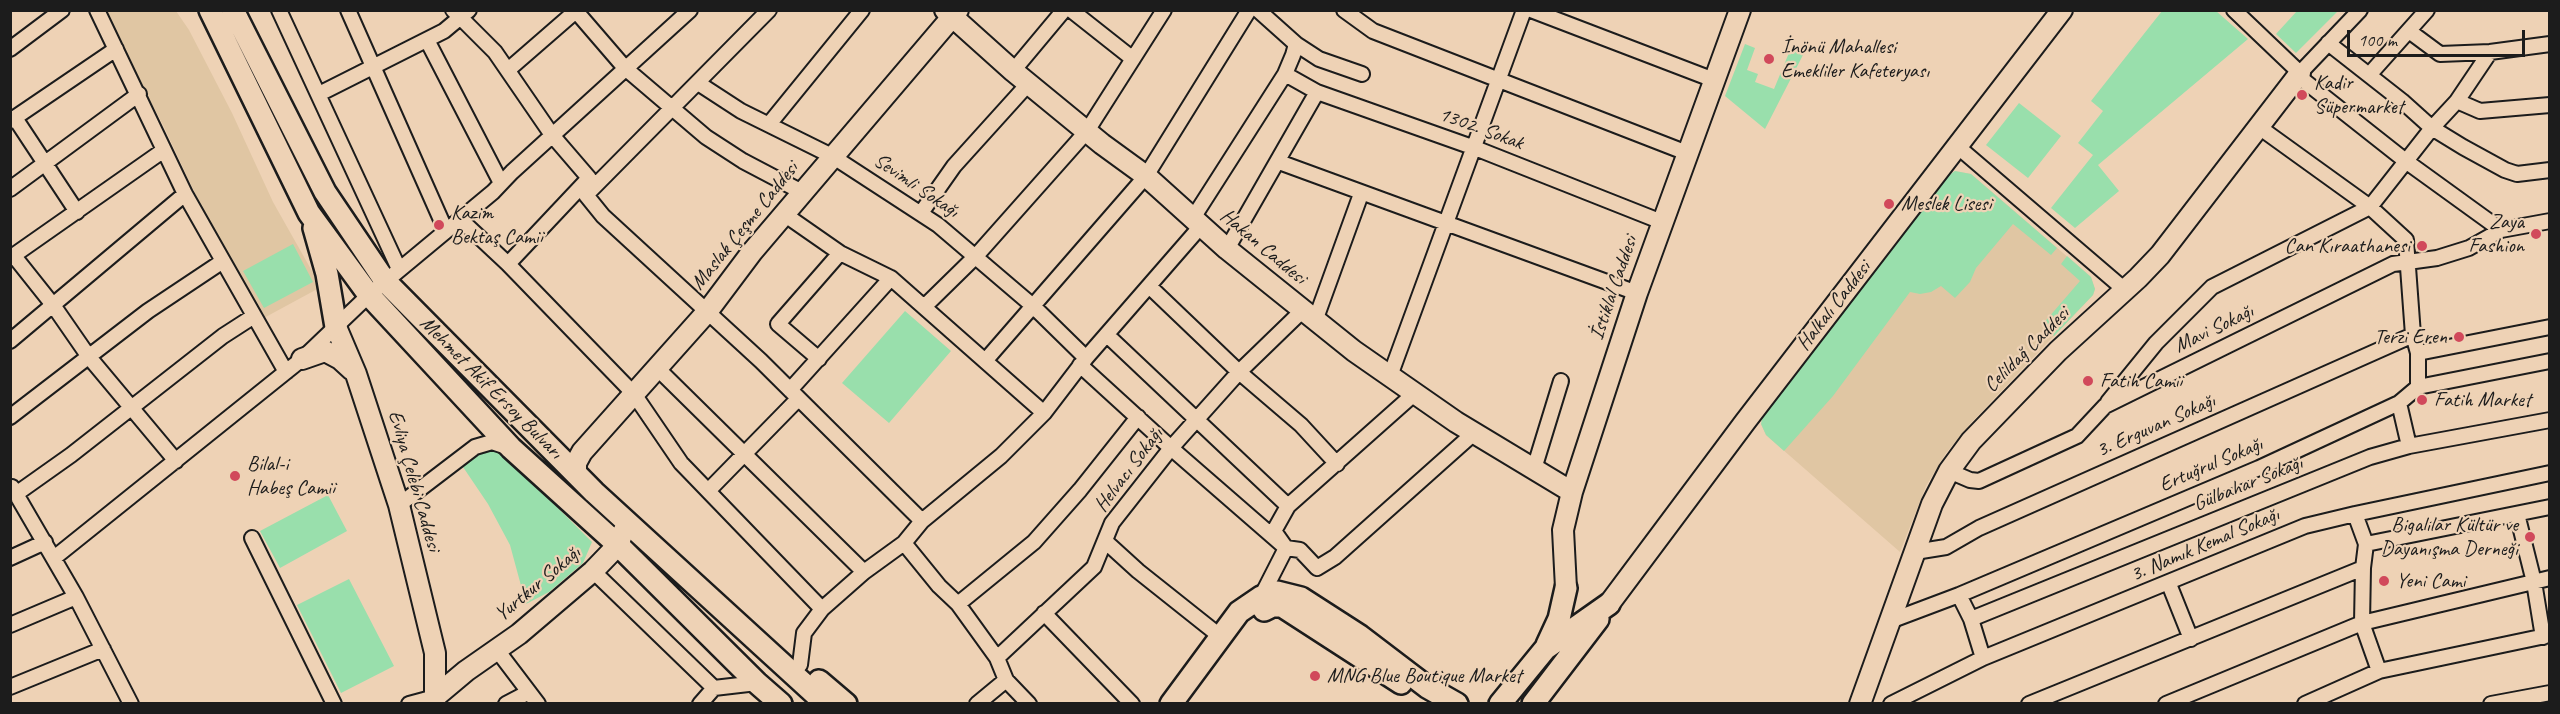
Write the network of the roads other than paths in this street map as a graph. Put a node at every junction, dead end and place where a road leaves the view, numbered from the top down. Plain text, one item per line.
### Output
1 (62, 10) edge
2 (98, 10) edge
3 (210, 10) edge
4 (233, 10) edge
5 (279, 10) edge
6 (348, 10) edge
7 (690, 10) edge
8 (769, 10) edge
9 (862, 10) edge
10 (1064, 10) edge
11 (1071, 10) edge
12 (1164, 10) edge
13 (1248, 10) edge
14 (1258, 10) edge
15 (1524, 10) edge
16 (1531, 10) edge
17 (1740, 10) edge
18 (2062, 10) edge
19 (2234, 10) edge
20 (2360, 10) edge
21 (2427, 10) edge
22 (576, 11) edge
23 (1347, 12) edge
24 (461, 13) edge
25 (952, 13) edge
26 (2409, 31) junction
27 (427, 40) junction
28 (2328, 43) junction
29 (1296, 44) junction
30 (2550, 44) edge
31 (10, 49) edge
32 (116, 49) junction
33 (2490, 52) junction
34 (1133, 59) junction
35 (375, 67) junction
36 (625, 68) junction
37 (508, 70) junction
38 (1013, 71) junction
39 (1285, 74) junction
40 (1362, 74) dead end
41 (2299, 75) junction
42 (2369, 75) junction
43 (1498, 79) junction
44 (1714, 80) junction
45 (698, 83) junction
46 (1029, 83) junction
47 (1317, 92) junction
48 (139, 94) junction
49 (319, 94) junction
50 (2457, 101) junction
51 (2550, 105) edge
52 (672, 109) junction
53 (13, 119) edge
54 (770, 123) junction
55 (2259, 127) junction
56 (2432, 128) junction
57 (1087, 131) junction
58 (552, 135) junction
59 (1957, 146) junction
60 (1475, 148) junction
61 (164, 150) junction
62 (1687, 153) junction
63 (832, 156) junction
64 (1279, 162) junction
65 (2407, 162) junction
66 (45, 164) junction
67 (2550, 170) edge
68 (1146, 176) junction
69 (589, 178) junction
70 (501, 183) junction
71 (10, 189) edge
72 (802, 192) junction
73 (185, 194) junction
74 (1361, 194) junction
75 (586, 195) junction
76 (2370, 207) junction
77 (76, 212) junction
78 (309, 213) junction
79 (921, 213) junction
80 (784, 214) junction
81 (460, 220) junction
82 (2550, 221) edge
83 (1197, 222) junction
84 (1662, 222) junction
85 (1446, 225) junction
86 (2501, 230) junction
87 (446, 231) junction
88 (1227, 249) junction
89 (840, 253) junction
90 (976, 256) junction
91 (12, 257) edge
92 (222, 261) junction
93 (2408, 262) junction
94 (508, 264) junction
95 (392, 275) junction
96 (891, 278) junction
97 (1149, 286) junction
98 (2125, 290) junction
99 (1637, 293) junction
100 (369, 295) junction
101 (53, 305) junction
102 (925, 306) junction
103 (1033, 306) junction
104 (707, 312) junction
105 (254, 316) junction
106 (1309, 316) junction
107 (336, 327) junction
108 (2550, 327) edge
109 (1107, 335) junction
110 (2413, 335) junction
111 (10, 341) edge
112 (2418, 353) junction
113 (89, 357) junction
114 (302, 359) junction
115 (819, 359) junction
116 (985, 361) junction
117 (1083, 361) junction
118 (2550, 361) edge
119 (657, 368) junction
120 (286, 372) junction
121 (1239, 372) junction
122 (356, 374) junction
123 (1390, 376) junction
124 (1561, 381) dead end
125 (2418, 387) junction
126 (634, 394) junction
127 (1414, 394) junction
128 (794, 395) junction
129 (2399, 403) junction
130 (2105, 406) junction
131 (132, 408) junction
132 (1044, 413) junction
133 (10, 417) edge
134 (1138, 417) junction
135 (1195, 419) junction
136 (2550, 420) edge
137 (1474, 433) junction
138 (2409, 446) junction
139 (511, 448) junction
140 (1171, 448) junction
141 (743, 453) junction
142 (176, 461) junction
143 (1337, 464) junction
144 (1534, 469) junction
145 (1949, 471) junction
146 (2550, 473) edge
147 (576, 474) junction
148 (12, 491) edge
149 (708, 491) junction
150 (1572, 492) junction
151 (399, 506) junction
152 (1288, 506) junction
153 (2550, 507) edge
154 (2355, 514) junction
155 (2517, 514) junction
156 (922, 521) junction
157 (626, 522) junction
158 (252, 538) dead end
159 (1105, 541) junction
160 (45, 542) junction
161 (904, 543) junction
162 (2366, 544) junction
163 (618, 545) junction
164 (1286, 548) junction
165 (1915, 552) junction
166 (10, 558) edge
167 (54, 558) junction
168 (2363, 568) junction
169 (593, 571) junction
170 (864, 572) junction
171 (2550, 578) edge
172 (2534, 582) junction
173 (2169, 584) junction
174 (1959, 595) junction
175 (76, 597) junction
176 (1261, 597) junction
177 (1567, 598) junction
178 (958, 604) junction
179 (822, 609) junction
180 (1601, 609) junction
181 (1044, 613) junction
182 (1971, 619) junction
183 (1890, 621) junction
184 (2362, 623) junction
185 (10, 625) edge
186 (1571, 630) junction
187 (747, 632) junction
188 (2546, 636) edge
189 (1221, 637) junction
190 (2191, 639) junction
191 (103, 649) junction
192 (1545, 649) junction
193 (496, 650) junction
194 (435, 653) junction
195 (997, 658) junction
196 (1983, 658) junction
197 (800, 665) junction
198 (466, 671) junction
199 (2379, 671) junction
200 (1554, 676) junction
201 (1006, 680) junction
202 (757, 683) junction
203 (10, 687) edge
204 (714, 688) junction
205 (529, 692) junction
206 (2550, 693) edge
207 (435, 700) edge
208 (126, 702) edge
209 (1498, 702) edge
210 (2492, 703) edge
211 (334, 704) edge
212 (409, 704) edge
213 (506, 704) edge
214 (538, 704) edge
215 (700, 704) edge
216 (772, 704) edge
217 (781, 704) edge
218 (826, 704) edge
219 (846, 704) edge
220 (977, 704) edge
221 (1029, 704) edge
222 (1132, 704) edge
223 (1172, 704) edge
224 (1185, 704) edge
225 (1428, 704) edge
226 (1457, 704) edge
227 (1533, 704) edge
228 (1860, 704) edge
229 (1892, 704) edge
230 (2029, 704) edge
231 (2166, 704) edge
232 (2305, 704) edge

1 - 31 street
2 - 32 street
3 - 78 main road, Mehmet Akif Ersoy Bulvarı
4 - 95 main road, Mehmet Akif Ersoy Bulvarı
5 - 49 street
6 - 35 street
7 - 36 street
8 - 45 street
9 - 54 street
10 - 38 street
11 - 34 street
12 - 34 street
13 - 68 street
14 - 29 street
15 - 43 street
16 - 44 street
17 - 44 street, İstiklal Caddesi
18 - 59 street, Halkalı Caddesi
19 - 41 street
20 - 28 street
21 - 26 street
22 - 36 street
22 - 37 street
23 - 43 street
24 - 27 street
24 - 37 street
25 - 38 street, Hakan Caddesi
25 - 63 street, Maslak Çeşme Caddesi
26 - 33 street
26 - 42 street
27 - 35 street
27 - 70 street
28 - 41 street
28 - 42 street
29 - 39 street
29 - 40 street
30 - 33 street
32 - 48 street
32 - 53 street
33 - 50 street
34 - 57 street
35 - 49 street
35 - 87 street
36 - 52 street
36 - 58 street
37 - 58 street
38 - 46 street, Hakan Caddesi
39 - 47 street, 1302. Sokak
39 - 83 street
41 - 55 street, Celildağ Caddesi
41 - 65 street
42 - 56 street
43 - 60 street
43 - 62 street
44 - 62 street, İstiklal Caddesi
45 - 52 street
45 - 54 street, Sevimli Sokağı
46 - 57 street, Hakan Caddesi
46 - 79 street
47 - 60 street, 1302. Sokak
47 - 64 street
48 - 61 street
48 - 66 street
49 - 95 street
50 - 51 street
50 - 56 street
52 - 72 street
52 - 75 street
53 - 66 street
54 - 63 street, Sevimli Sokağı
55 - 76 street
55 - 98 street, Celildağ Caddesi
56 - 65 street
56 - 67 street
57 - 68 street, Hakan Caddesi
57 - 90 street
58 - 69 street
58 - 70 street
59 - 98 street
59 - 180 street, Halkalı Caddesi
60 - 84 street, 1302. Sokak
60 - 85 street
61 - 73 street
61 - 77 street
62 - 84 street, İstiklal Caddesi
63 - 72 street, Maslak Çeşme Caddesi
63 - 79 street, Sevimli Sokağı
64 - 74 street
64 - 88 street
65 - 76 street
65 - 86 street
66 - 71 street
66 - 77 street
68 - 83 street, Hakan Caddesi
68 - 103 street
69 - 75 street
69 - 94 street
70 - 81 street
72 - 80 street, Maslak Çeşme Caddesi
73 - 92 street
73 - 101 street
74 - 85 street
74 - 106 street
75 - 104 street
76 - 93 street
76 - 130 street
77 - 91 street
78 - 100 main road, Mehmet Akif Ersoy Bulvarı
78 - 107 main road
79 - 90 street, Sevimli Sokağı
80 - 89 street
80 - 104 street, Maslak Çeşme Caddesi
81 - 87 street
81 - 94 street
82 - 86 street, Mavi Sokağı
83 - 88 street, Hakan Caddesi
83 - 97 street
84 - 99 street, İstiklal Caddesi
85 - 99 street
85 - 123 street
86 - 93 street, Mavi Sokağı
87 - 95 street
88 - 106 street, Hakan Caddesi
89 - 96 street
89 - 115 street
90 - 102 street
90 - 103 street, Sevimli Sokağı
91 - 101 street
92 - 105 street
92 - 113 street
93 - 110 street
93 - 130 street, Mavi Sokağı
94 - 126 street
95 - 100 street
95 - 147 main road, Mehmet Akif Ersoy Bulvarı
96 - 102 street
96 - 115 street
97 - 109 street
97 - 121 street
98 - 145 street, Celildağ Caddesi
99 - 150 street, İstiklal Caddesi
100 - 107 street
100 - 139 main road, Mehmet Akif Ersoy Bulvarı
101 - 111 street
101 - 113 street
102 - 116 street
103 - 116 street
103 - 117 street, Sevimli Sokağı
104 - 119 street, Maslak Çeşme Caddesi
104 - 128 street
105 - 120 street
105 - 131 street
106 - 121 street, Helvacı Sokağı
106 - 123 street, Hakan Caddesi
107 - 114 street
107 - 122 street, Evliya Çelebi Caddesi
108 - 112 street
109 - 117 street
109 - 135 street
110 - 112 street
110 - 165 street, 3. Erguvan Sokağı
112 - 125 street
113 - 131 street
113 - 133 street
114 - 120 street
114 - 122 street
115 - 128 street
116 - 132 street
117 - 132 street
117 - 134 street, Sevimli Sokağı
118 - 125 street, Ertuğrul Sokağı
119 - 126 street, Maslak Çeşme Caddesi
119 - 141 street
120 - 142 street
121 - 135 street, Helvacı Sokağı
121 - 143 street
122 - 151 street, Evliya Çelebi Caddesi
123 - 127 street, Hakan Caddesi
124 - 144 street
125 - 129 street, Ertuğrul Sokağı
126 - 147 street, Maslak Çeşme Caddesi
126 - 149 street
127 - 137 street, Hakan Caddesi
127 - 143 street
128 - 141 street
128 - 156 street
129 - 138 street
129 - 174 street, Ertuğrul Sokağı
130 - 145 street, Mavi Sokağı
131 - 142 street
131 - 148 street
132 - 156 street
134 - 140 street, Sevimli Sokağı
134 - 178 street
135 - 140 street, Helvacı Sokağı
135 - 152 street
136 - 138 street, Gülbahar Sokağı
137 - 144 street, Hakan Caddesi
137 - 164 street, Sevimli Sokağı
138 - 182 street, Gülbahar Sokağı
139 - 151 street
139 - 163 main road, Mehmet Akif Ersoy Bulvarı
140 - 159 street, Helvacı Sokağı
140 - 164 street, Sevimli Sokağı
141 - 149 street
141 - 170 street
142 - 167 street
143 - 152 street
144 - 150 street, Hakan Caddesi
145 - 165 street, Celildağ Caddesi
146 - 154 street, 3. Namık Kemal Sokağı
147 - 157 main road, Mehmet Akif Ersoy Bulvarı
148 - 160 street
149 - 179 street
150 - 177 street, İstiklal Caddesi
151 - 194 street, Evliya Çelebi Caddesi
152 - 164 street
153 - 155 street
154 - 162 street
154 - 173 street, 3. Namık Kemal Sokağı
155 - 162 street
155 - 172 street
156 - 161 street
157 - 163 street, Yurtkur Sokağı
157 - 187 main road, Mehmet Akif Ersoy Bulvarı
158 - 211 street
159 - 181 street, Helvacı Sokağı
159 - 189 street
160 - 166 street
160 - 167 street
161 - 170 street
161 - 178 street
162 - 168 street
163 - 169 street, Yurtkur Sokağı
163 - 202 main road, Mehmet Akif Ersoy Bulvarı
164 - 176 street
165 - 183 street, Celildağ Caddesi
167 - 175 street
168 - 184 street
168 - 190 street
169 - 193 street, Yurtkur Sokağı
169 - 204 street
170 - 179 street
171 - 172 street
172 - 184 street
172 - 188 street
173 - 190 street
173 - 196 street, 3. Namık Kemal Sokağı
174 - 182 street
174 - 183 street, Ertuğrul Sokağı
175 - 185 street
175 - 191 street
176 - 189 main road
176 - 226 main road
177 - 180 main road
177 - 186 main road
177 - 192 main road
178 - 195 street
179 - 197 street
180 - 186 main road, Halkalı Caddesi
180 - 200 main road, Halkalı Caddesi
181 - 195 street, Helvacı Sokağı
181 - 222 street
182 - 196 street
183 - 228 street, Celildağ Caddesi
184 - 199 street
184 - 231 street
186 - 192 main road, Halkalı Caddesi
186 - 200 main road
187 - 197 main road
187 - 218 main road, Mehmet Akif Ersoy Bulvarı
188 - 199 street
189 - 223 main road
190 - 230 street
191 - 203 street
191 - 208 street
192 - 209 main road, Halkalı Caddesi
193 - 198 street, Yurtkur Sokağı
193 - 205 street
194 - 198 street
194 - 207 street, Evliya Çelebi Caddesi
195 - 201 street
196 - 229 street, 3. Namık Kemal Sokağı
197 - 219 main road
198 - 207 street
199 - 232 street
200 - 227 main road, Halkalı Caddesi
201 - 220 street
201 - 221 street
202 - 204 street
202 - 216 main road
202 - 217 main road, Mehmet Akif Ersoy Bulvarı
204 - 215 street
205 - 213 street
205 - 214 street
206 - 210 street
207 - 212 street
224 - 225 main road

